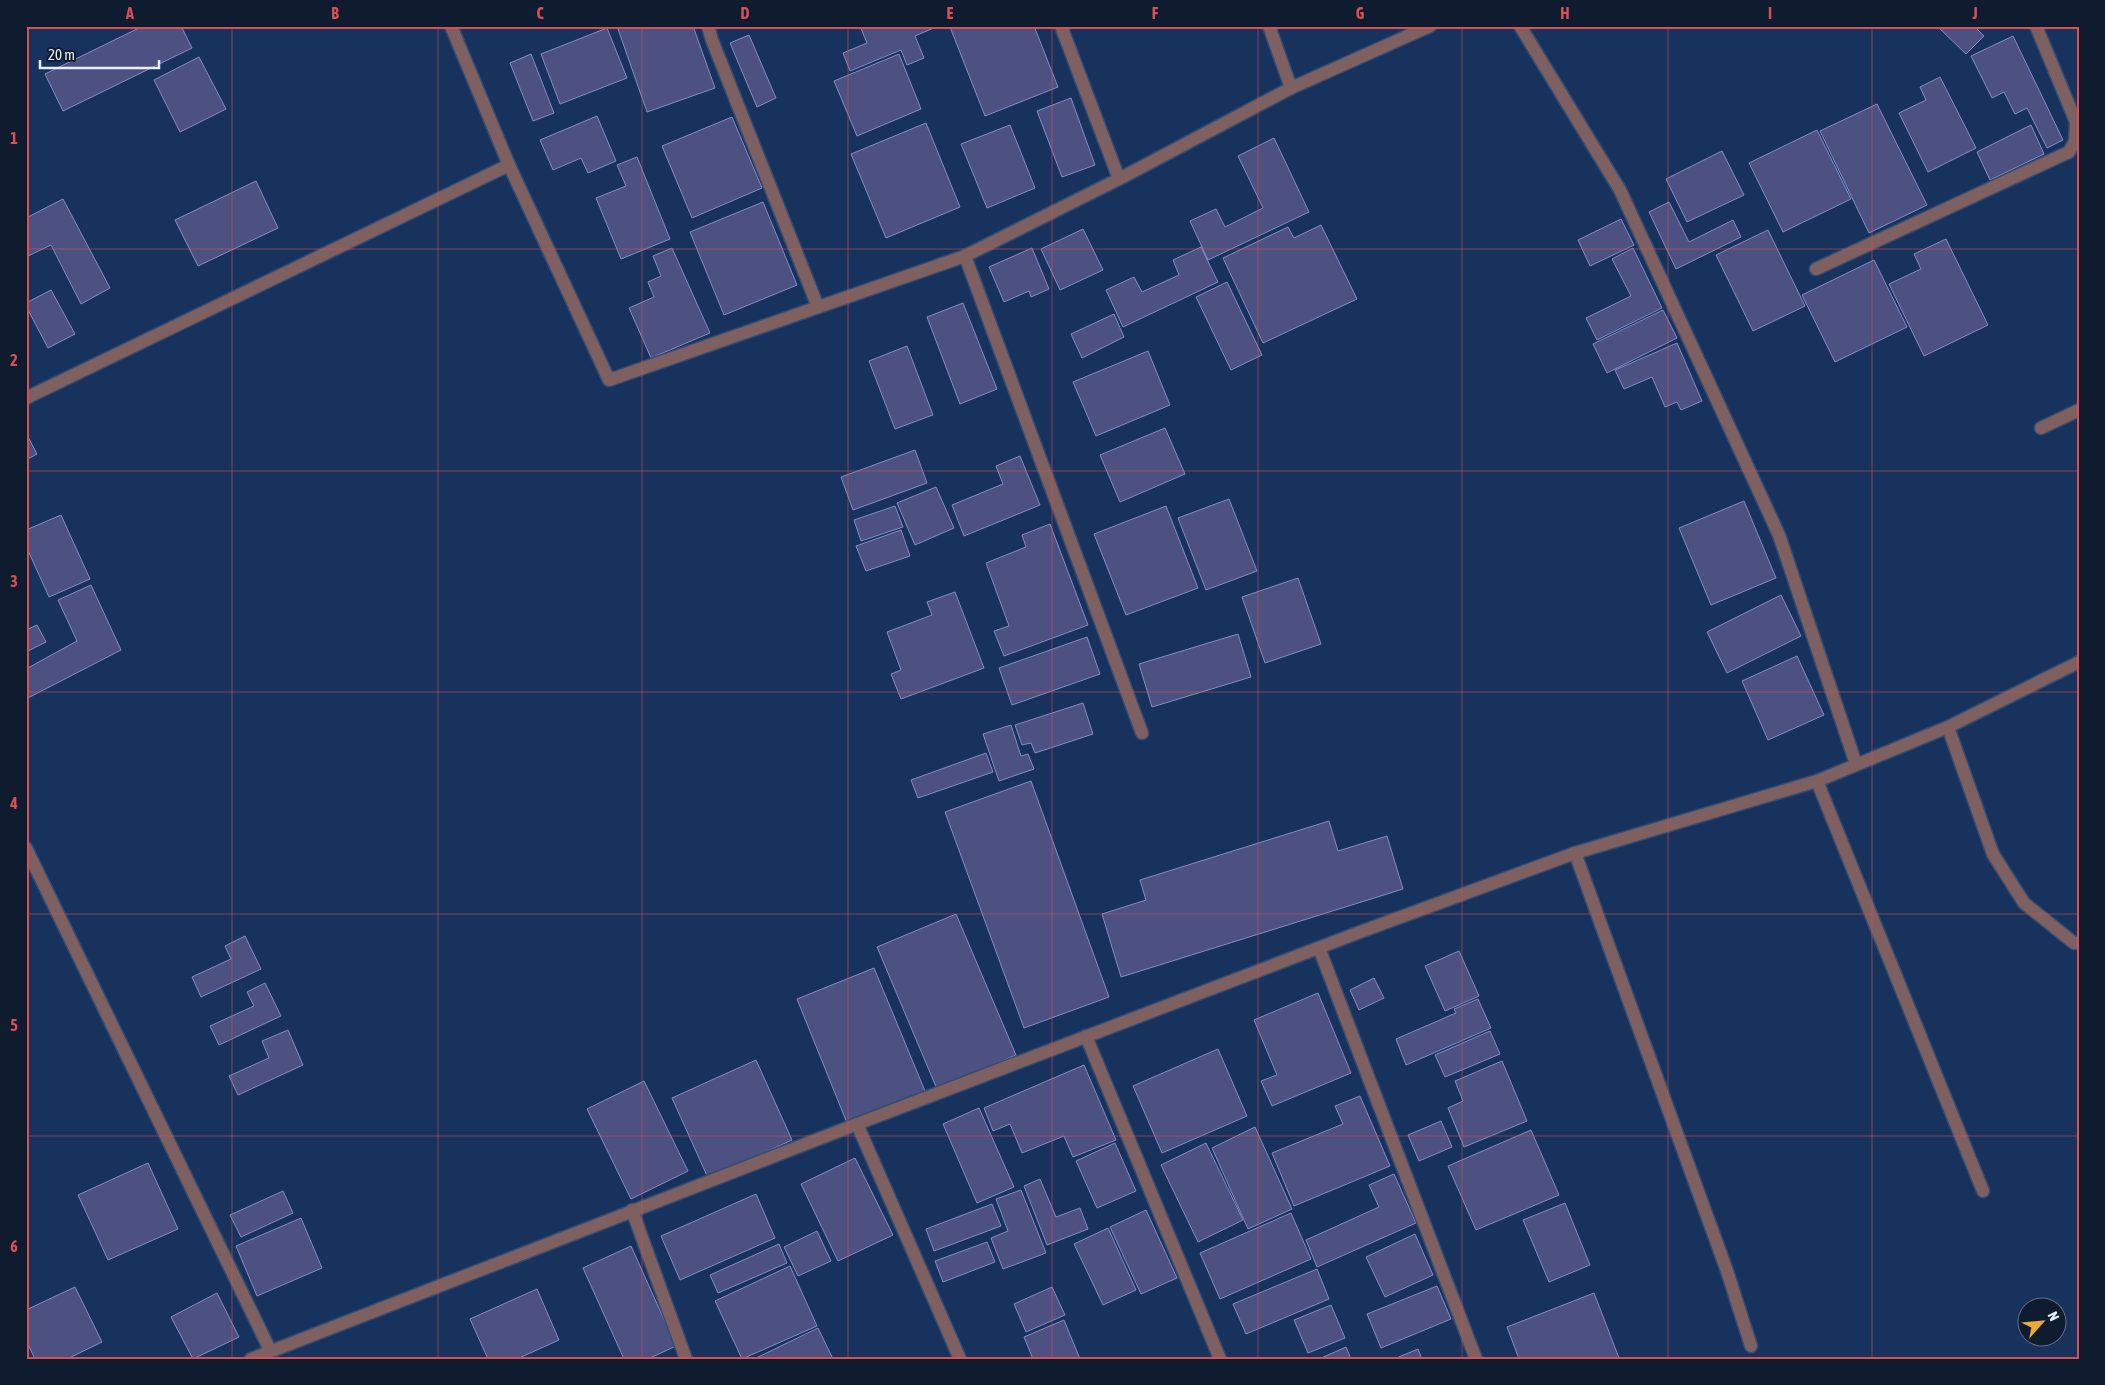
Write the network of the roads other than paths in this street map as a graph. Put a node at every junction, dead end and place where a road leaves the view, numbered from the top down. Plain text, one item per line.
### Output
1 (451, 26) edge
2 (708, 26) edge
3 (1060, 26) edge
4 (1269, 26) edge
5 (1430, 26) edge
6 (1520, 26) edge
7 (2036, 26) edge
8 (1291, 88) junction
9 (509, 165) junction
10 (1120, 179) junction
11 (965, 256) junction
12 (1816, 269) dead end
13 (818, 307) junction
14 (26, 398) edge
15 (2079, 410) edge
16 (2041, 428) dead end
17 (2079, 662) edge
18 (1948, 727) junction
19 (1142, 733) dead end
20 (1856, 764) junction
21 (1817, 781) junction
22 (26, 848) edge
23 (1575, 853) junction
24 (2079, 943) edge
25 (1319, 948) junction
26 (1086, 1036) junction
27 (857, 1124) junction
28 (1982, 1191) dead end
29 (632, 1210) junction
30 (1751, 1346) dead end
31 (270, 1350) junction
32 (251, 1359) edge
33 (686, 1359) edge
34 (960, 1359) edge
35 (1220, 1359) edge
36 (1476, 1359) edge

1 - 9 street
2 - 13 street
3 - 10 street
4 - 8 street
5 - 8 street
6 - 20 street
7 - 12 street
8 - 10 street
9 - 13 street
9 - 14 street
10 - 11 street
11 - 13 street
11 - 19 street
15 - 16 street
17 - 18 street
18 - 20 street
18 - 24 street
20 - 21 street
21 - 23 street
21 - 28 street
22 - 31 street
23 - 25 street
23 - 30 street
25 - 26 street
25 - 36 street
26 - 27 street
26 - 35 street
27 - 29 street
27 - 34 street
29 - 31 street
29 - 33 street
31 - 32 street

